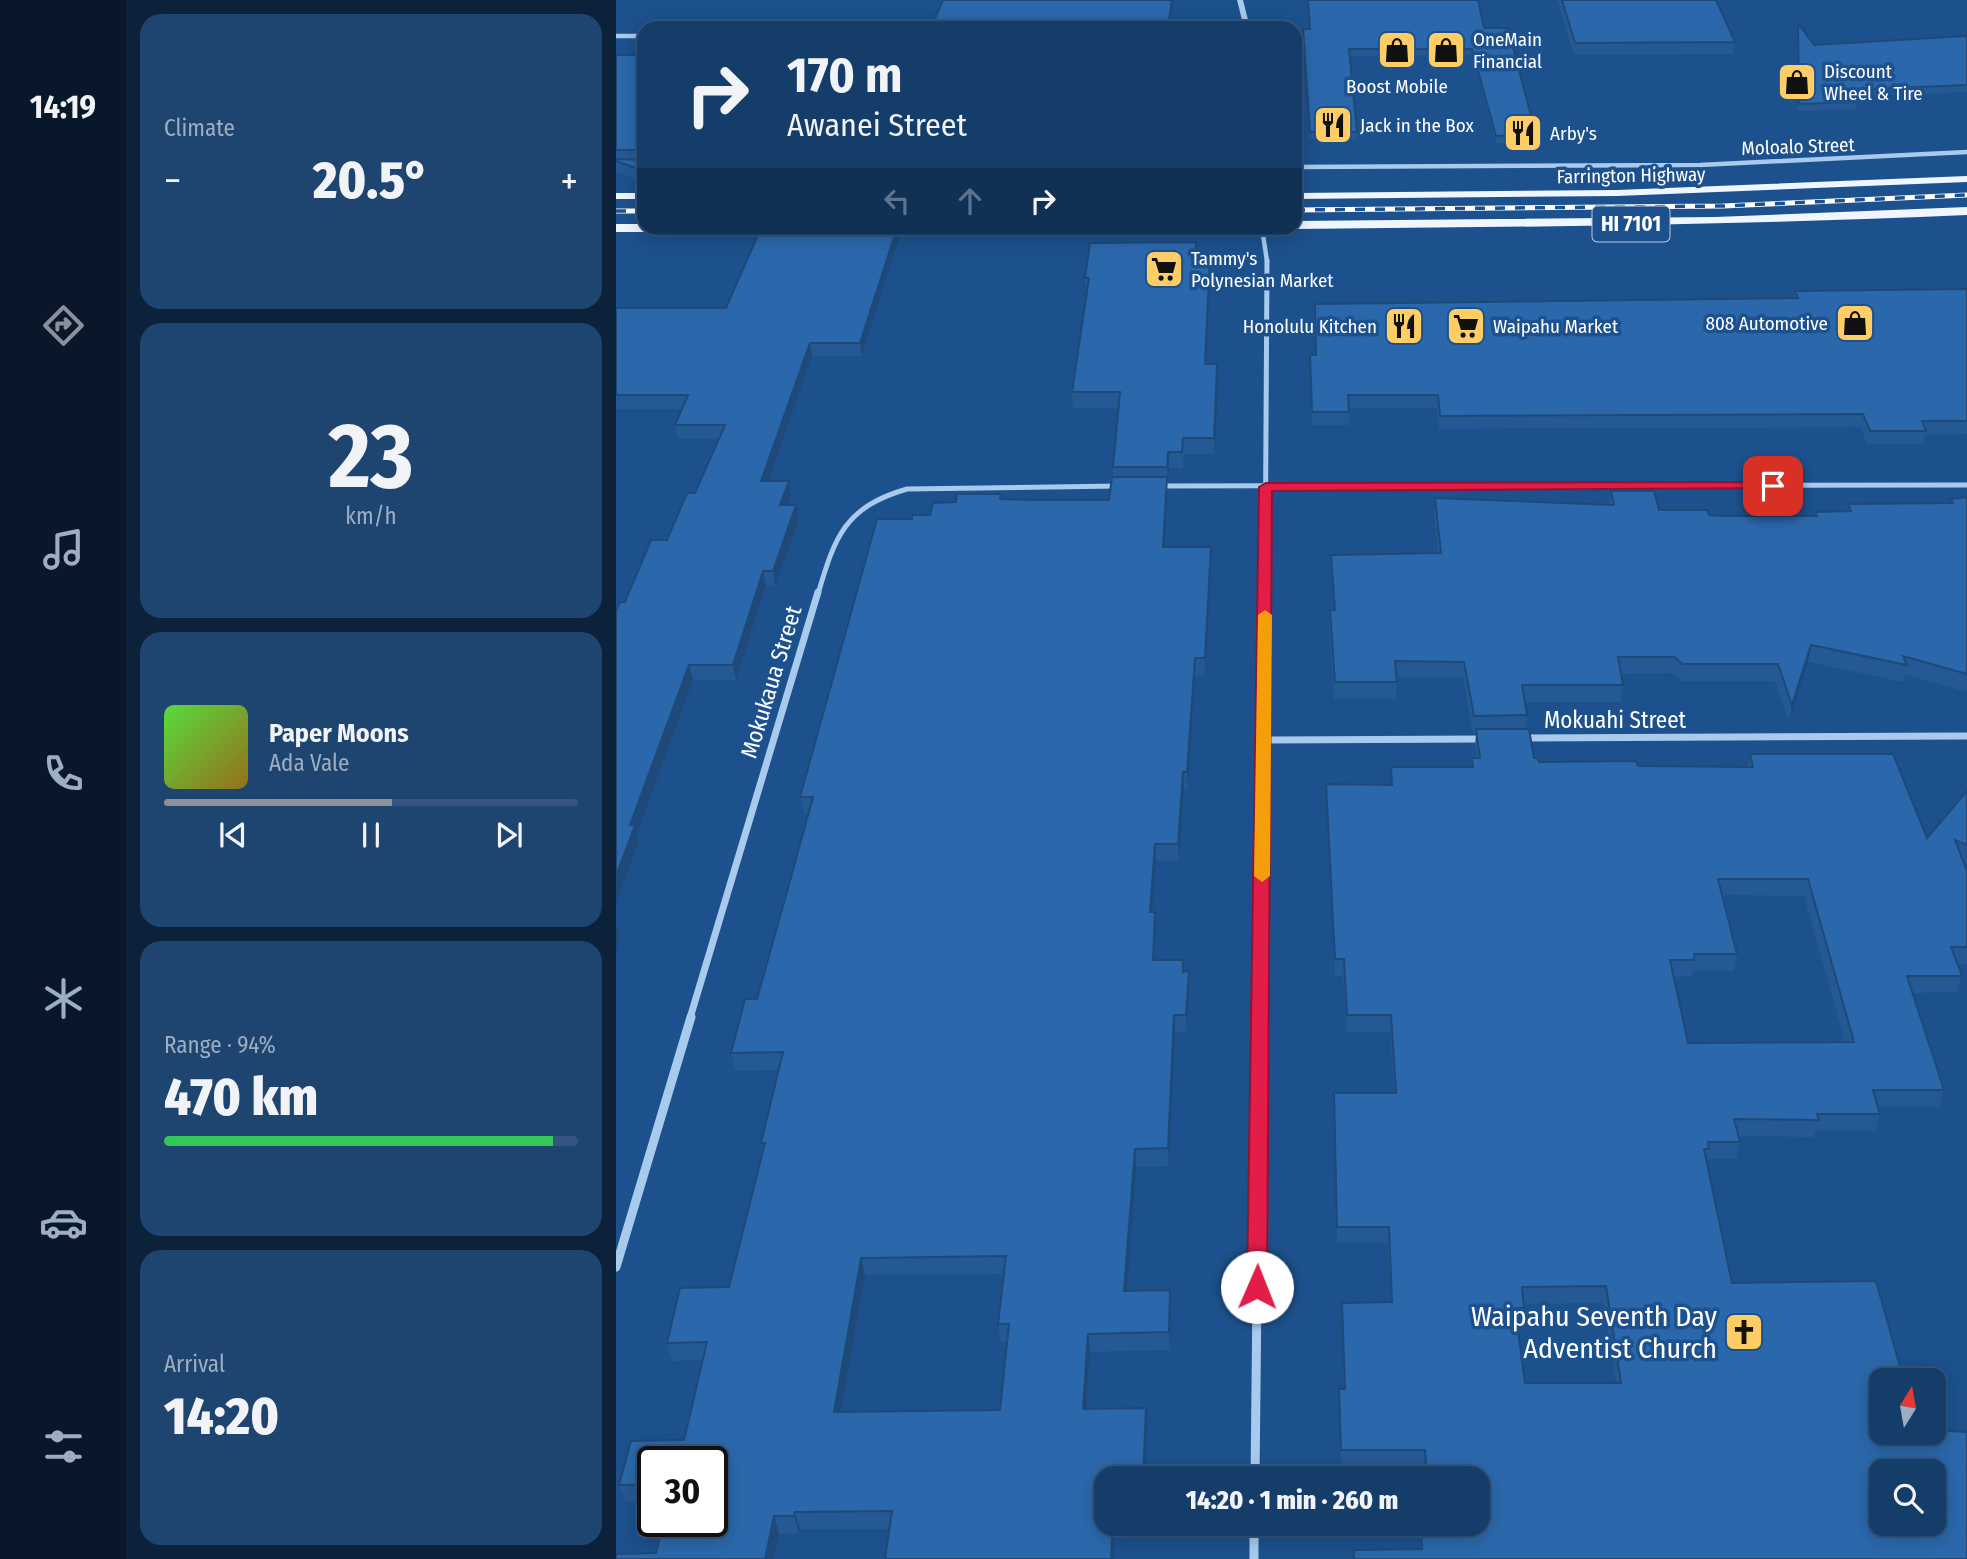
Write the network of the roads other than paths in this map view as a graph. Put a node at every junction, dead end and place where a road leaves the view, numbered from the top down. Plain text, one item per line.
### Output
1 (1241, 0) edge
2 (1247, 21) edge
3 (616, 36) edge
4 (637, 36) edge
5 (1967, 152) edge
6 (1302, 167) edge
7 (1967, 179) edge
8 (616, 196) edge
9 (637, 196) edge
10 (1302, 196) edge
11 (1967, 211) edge
12 (1302, 225) edge
13 (616, 229) edge
14 (637, 229) edge
15 (1264, 235) edge
16 (1967, 485) edge
17 (1123, 486) edge
18 (1150, 486) edge
19 (1266, 487) junction
20 (1967, 736) edge
21 (1496, 738) edge
22 (1510, 738) edge
23 (1264, 740) junction
24 (616, 1268) edge
25 (1255, 1466) edge
26 (1254, 1536) edge
27 (1254, 1559) edge

1 - 2 street
3 - 4 street
5 - 6 street, Moloalo Street
7 - 10 main road, Farrington Highway / HI 7101
8 - 9 main road
11 - 12 main road, HI 7101
13 - 14 main road
15 - 19 street
16 - 19 street
17 - 24 street, Mokukaua Street
18 - 19 street
19 - 23 street
20 - 22 street, Mokuahi Street
21 - 23 street
23 - 25 street
26 - 27 street

